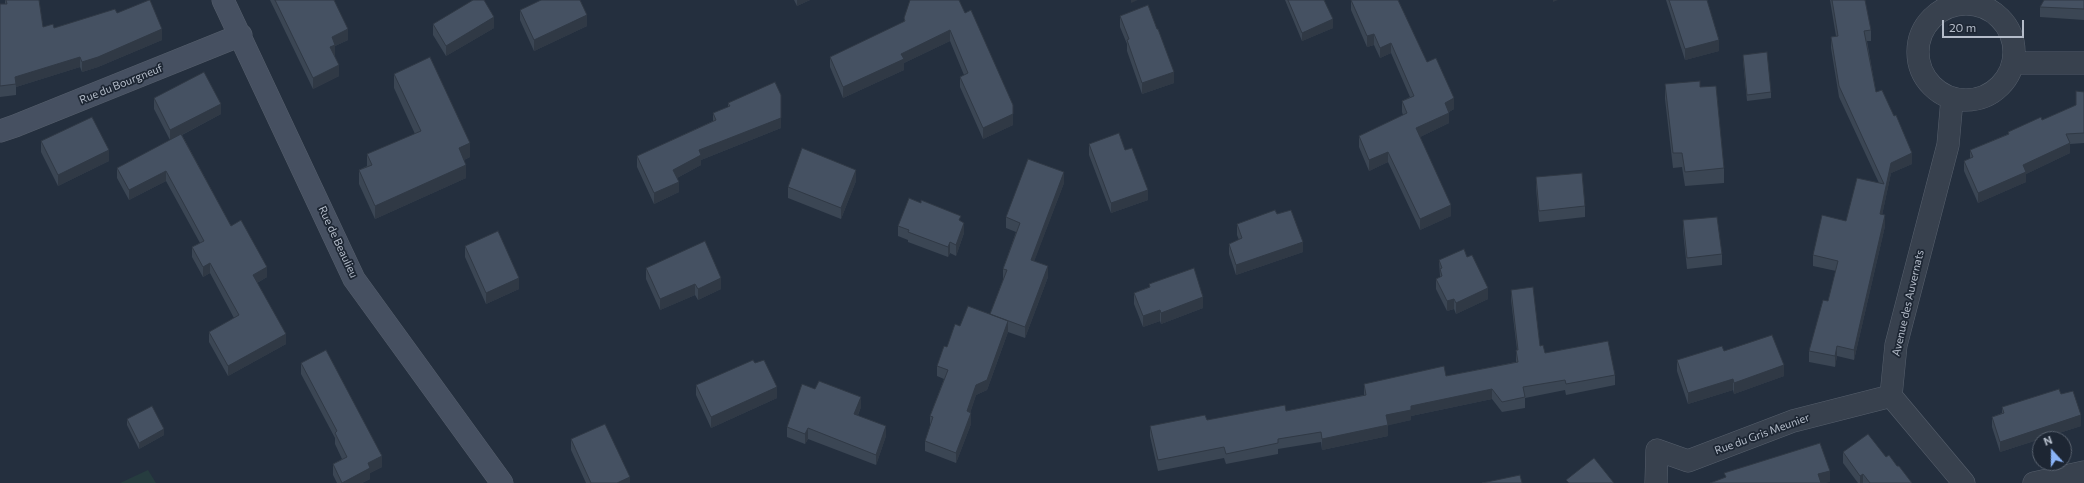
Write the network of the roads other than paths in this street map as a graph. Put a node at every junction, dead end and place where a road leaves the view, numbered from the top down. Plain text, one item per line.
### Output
1 (223, 0) edge
2 (1941, 5) edge
3 (241, 35) junction
4 (2014, 62) junction
5 (2084, 63) edge
6 (1952, 99) junction
7 (0, 131) edge
8 (1891, 396) junction
9 (2084, 472) edge
10 (502, 483) edge
11 (1656, 483) edge
12 (1964, 483) edge
13 (2034, 483) edge

1 - 3 street, Rue de Beaulieu
2 - 4 street
2 - 6 street
3 - 7 street, Rue du Bourgneuf
3 - 10 street, Rue de Beaulieu
4 - 5 street
4 - 6 street
6 - 8 street, Avenue des Auvernats
8 - 11 street, Rue du Gris Meunier
8 - 12 street
9 - 13 street

